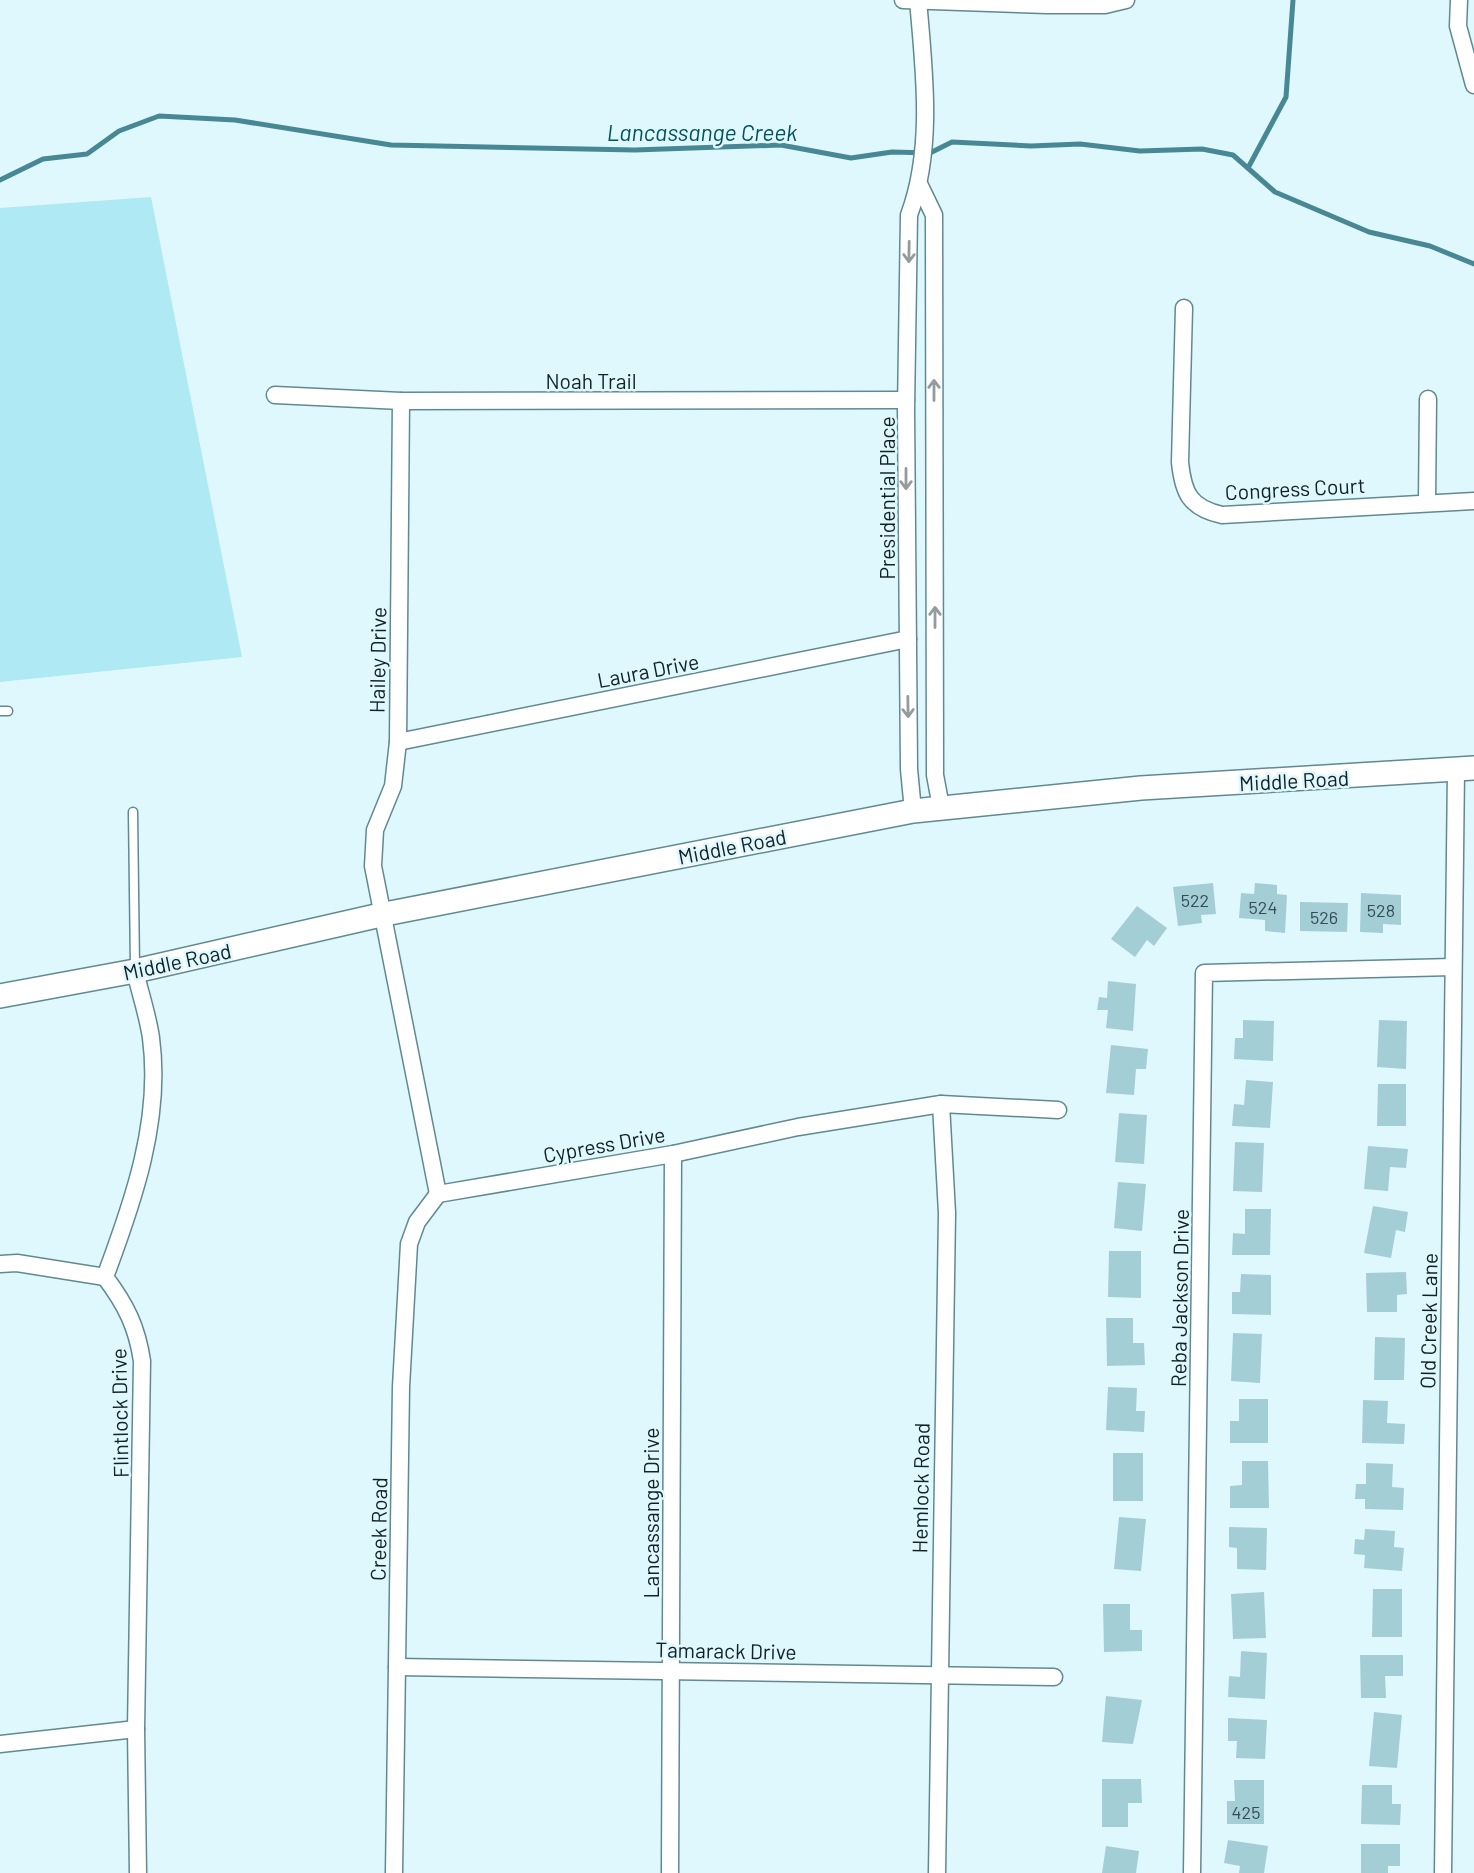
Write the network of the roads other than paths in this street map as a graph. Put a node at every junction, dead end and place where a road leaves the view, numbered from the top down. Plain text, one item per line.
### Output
1 (913, 0) edge
2 (1126, 0) edge
3 (1459, 0) edge
4 (1474, 85) edge
5 (920, 186) junction
6 (1184, 308) dead end
7 (275, 396) dead end
8 (1428, 399) dead end
9 (906, 400) junction
10 (401, 401) junction
11 (1474, 501) edge
12 (1427, 502) junction
13 (908, 639) junction
14 (398, 742) junction
15 (1465, 769) edge
16 (941, 807) junction
17 (913, 811) junction
18 (133, 812) dead end
19 (385, 914) junction
20 (1453, 967) junction
21 (135, 971) junction
22 (0, 996) edge
23 (941, 1104) junction
24 (1058, 1110) dead end
25 (673, 1154) junction
26 (438, 1194) junction
27 (0, 1264) edge
28 (105, 1277) junction
29 (397, 1667) junction
30 (669, 1670) junction
31 (939, 1674) junction
32 (1054, 1676) dead end
33 (136, 1729) junction
34 (0, 1744) edge
35 (138, 1873) edge
36 (394, 1873) edge
37 (670, 1873) edge
38 (937, 1873) edge
39 (1192, 1873) edge
40 (1443, 1873) edge

1 - 2 street
1 - 5 street, Presidential Place
3 - 4 street
5 -> 9 street, Presidential Place
16 -> 5 street, Presidential Place
6 - 12 street, Congress Court
7 - 10 street, Noah Trail
8 - 12 street
9 - 10 street, Noah Trail
9 -> 13 street, Presidential Place
10 - 14 street, Hailey Drive
11 - 12 street, Congress Court
13 - 14 street, Laura Drive
13 -> 17 street, Presidential Place
14 - 19 street, Hailey Drive
15 - 16 main road, Middle Road
15 - 20 street, Old Creek Lane
16 - 17 main road, Middle Road
17 - 19 main road, Middle Road
18 - 21 lane
19 - 21 main road, Middle Road
19 - 26 street
20 - 39 street, Reba Jackson Drive
20 - 40 street, Old Creek Lane
21 - 22 main road, Middle Road
21 - 28 street
23 - 24 street, Cypress Drive
23 - 25 street, Cypress Drive
23 - 31 street, Hemlock Road
25 - 26 street, Cypress Drive
25 - 30 street, Lancassange Drive
26 - 29 street, Creek Road
27 - 28 street
28 - 33 street, Flintlock Drive
29 - 30 street, Tamarack Drive
29 - 36 street, Creek Road
30 - 31 street, Tamarack Drive
30 - 37 street, Lancassange Drive
31 - 32 street, Tamarack Drive
31 - 38 street, Hemlock Road
33 - 34 street
33 - 35 street, Flintlock Drive

